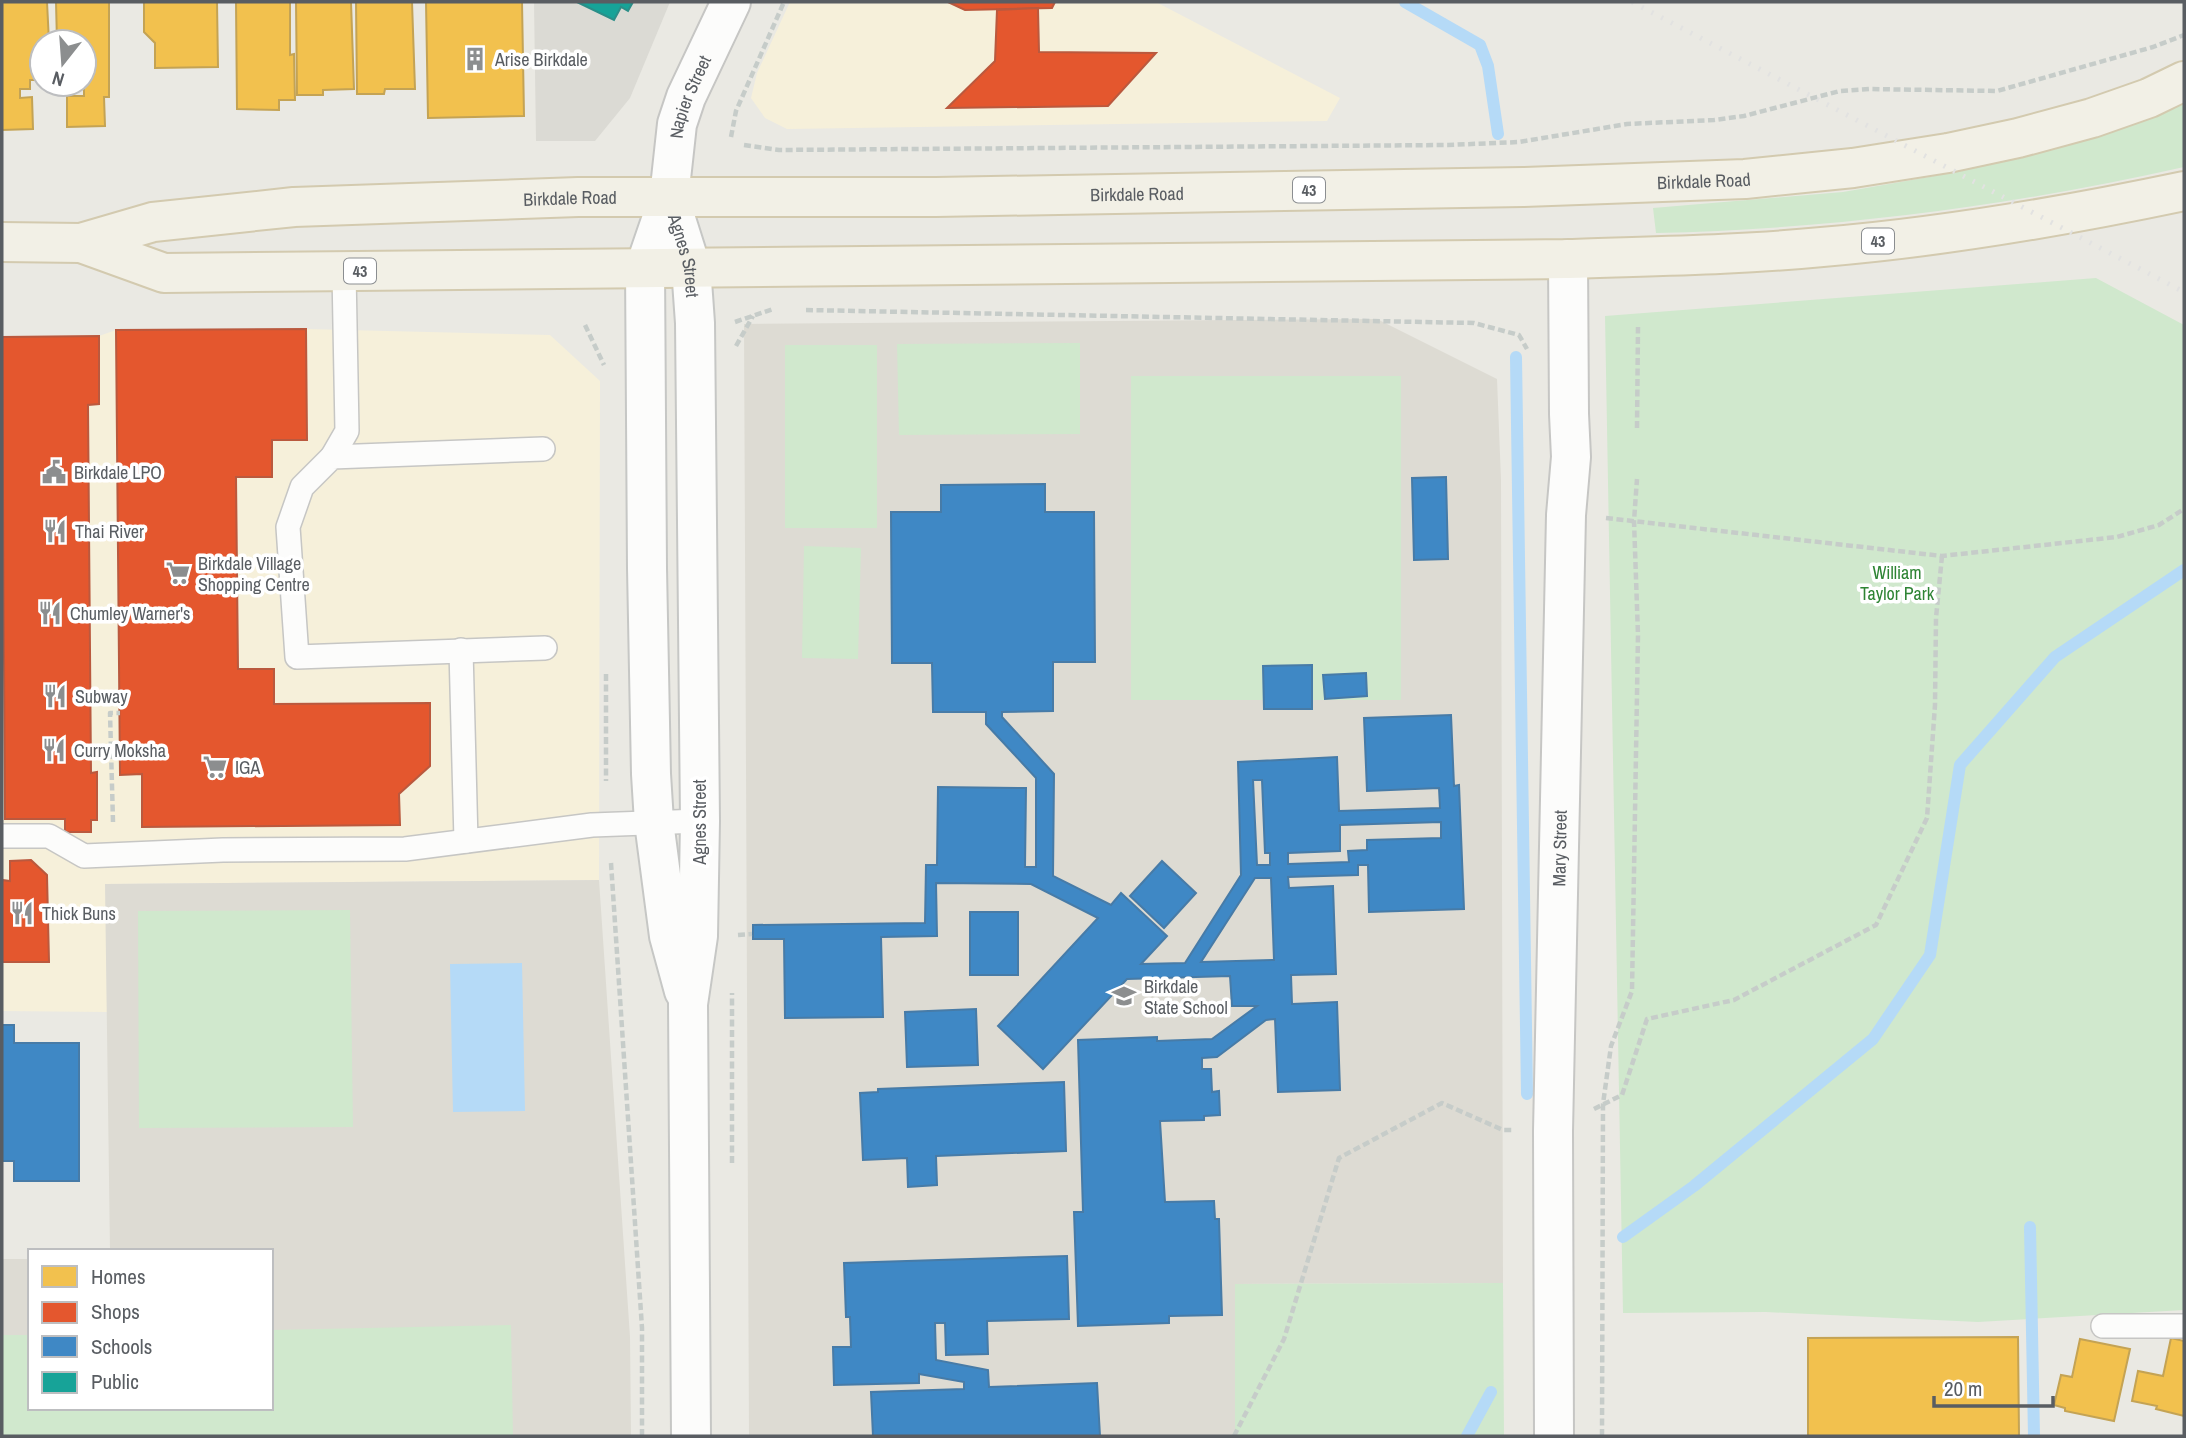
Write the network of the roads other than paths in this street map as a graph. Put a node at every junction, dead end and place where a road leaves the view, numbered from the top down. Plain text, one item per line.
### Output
1 (731, 2) edge
2 (2184, 81) edge
3 (2184, 191) edge
4 (669, 197) junction
5 (2, 242) edge
6 (81, 243) junction
7 (1568, 259) junction
8 (645, 267) junction
9 (691, 267) junction
10 (344, 272) junction
11 (543, 449) dead end
12 (332, 457) junction
13 (545, 648) dead end
14 (461, 650) junction
15 (700, 821) junction
16 (654, 822) junction
17 (2, 836) edge
18 (466, 841) junction
19 (688, 1004) junction
20 (2103, 1326) dead end
21 (2184, 1326) edge
22 (691, 1436) edge
23 (1554, 1436) edge

1 - 4 street, Napier Street
2 - 4 main road, Birkdale Road / 43
3 - 7 main road, Birkdale Road / 43
4 - 6 main road, Birkdale Road / 43
4 - 8 street, Agnes Street
4 - 9 street, Agnes Street
5 - 6 main road, Birkdale Road / 43
6 - 10 main road, Birkdale Road / 43
7 - 9 main road, Birkdale Road / 43
7 - 23 street, Mary Street
8 - 9 main road, Birkdale Road / 43
8 - 10 main road, Birkdale Road / 43
8 - 16 street, Agnes Street
9 - 15 street, Agnes Street
10 - 12 lane
11 - 12 lane
12 - 14 lane
13 - 14 lane
14 - 18 lane
15 - 16 lane
15 - 19 street, Agnes Street
16 - 18 lane
16 - 19 street, Agnes Street
17 - 18 lane
19 - 22 street, Agnes Street
20 - 21 lane

